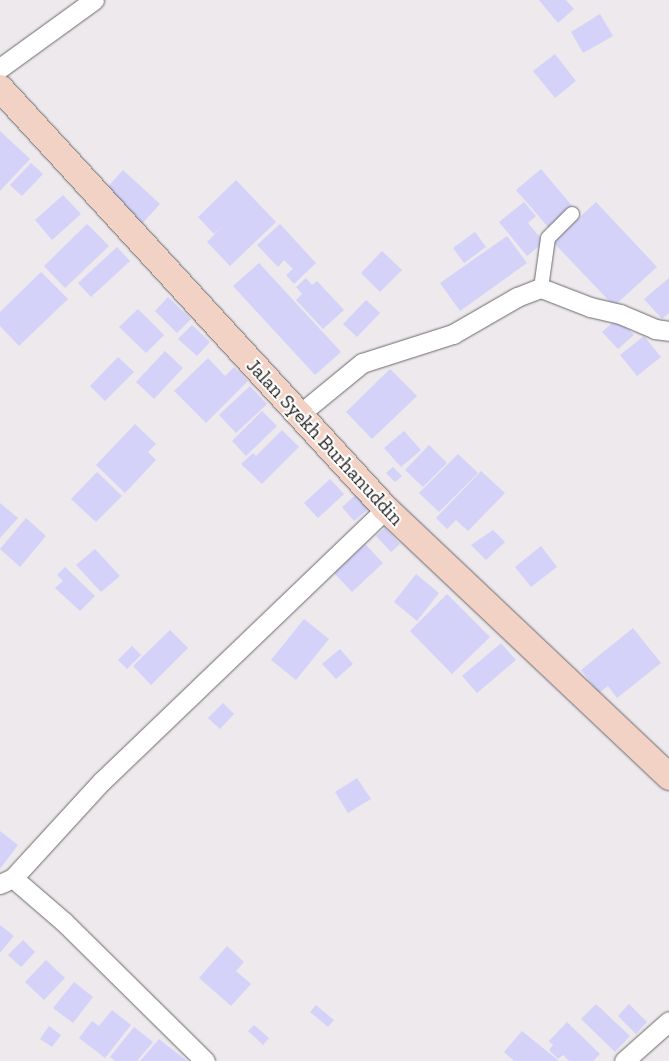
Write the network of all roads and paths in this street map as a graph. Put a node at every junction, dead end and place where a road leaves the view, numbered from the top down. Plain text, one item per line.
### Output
1 (94, 0) edge
2 (0, 68) edge
3 (0, 88) edge
4 (572, 214) dead end
5 (541, 288) junction
6 (669, 331) edge
7 (300, 413) junction
8 (386, 509) junction
9 (669, 777) edge
10 (6, 881) edge
11 (669, 1021) edge
12 (205, 1061) edge
13 (624, 1061) edge

1 - 2 street
3 - 7 main road, Jalan Syekh Burhanuddin
4 - 5 street
5 - 6 street
5 - 7 street
7 - 8 main road, Jalan Syekh Burhanuddin
8 - 9 main road, Jalan Syekh Burhanuddin
8 - 10 street
10 - 12 street
11 - 13 street

